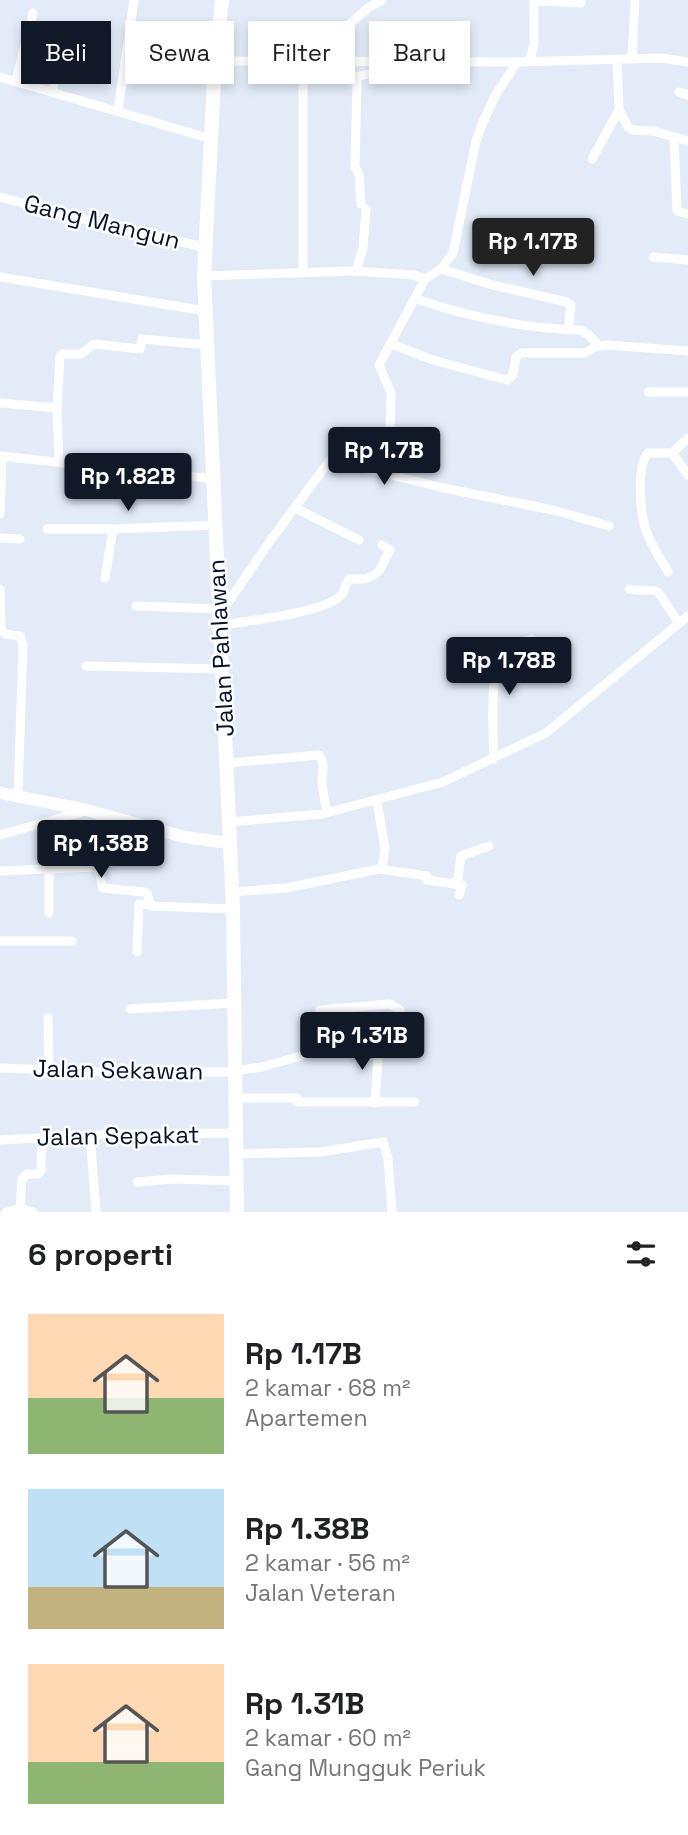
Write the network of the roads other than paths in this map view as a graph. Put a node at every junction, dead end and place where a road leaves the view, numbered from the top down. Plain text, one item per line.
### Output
1 (134, 0) edge
2 (222, 0) edge
3 (382, 0) edge
4 (635, 0) edge
5 (534, 1) edge
6 (581, 3) dead end
7 (33, 13) dead end
8 (220, 21) edge
9 (353, 21) edge
10 (632, 59) junction
11 (530, 60) junction
12 (617, 60) junction
13 (470, 62) edge
14 (517, 62) junction
15 (688, 62) edge
16 (369, 74) edge
17 (0, 77) edge
18 (356, 77) joint
19 (16, 81) junction
20 (53, 84) edge
21 (212, 84) edge
22 (306, 84) edge
23 (52, 88) junction
24 (618, 110) junction
25 (118, 111) junction
26 (205, 137) junction
27 (674, 137) junction
28 (688, 141) edge
29 (592, 159) dead end
30 (0, 197) edge
31 (688, 214) edge
32 (204, 247) junction
33 (653, 257) dead end
34 (688, 260) edge
35 (441, 269) junction
36 (303, 271) junction
37 (356, 271) junction
38 (204, 276) junction
39 (0, 277) edge
40 (425, 279) junction
41 (416, 299) junction
42 (205, 311) junction
43 (568, 330) junction
44 (391, 344) junction
45 (208, 345) junction
46 (599, 346) junction
47 (688, 351) edge
48 (648, 392) dead end
49 (688, 392) edge
50 (0, 403) edge
51 (57, 408) junction
52 (688, 439) edge
53 (672, 453) junction
54 (1, 456) edge
55 (59, 462) junction
56 (389, 473) junction
57 (688, 475) edge
58 (214, 479) junction
59 (295, 508) junction
60 (0, 514) edge
61 (216, 525) junction
62 (610, 526) dead end
63 (47, 529) dead end
64 (113, 529) junction
65 (0, 538) edge
66 (20, 539) dead end
67 (359, 540) dead end
68 (382, 545) dead end
69 (668, 572) dead end
70 (105, 578) dead end
71 (0, 589) edge
72 (629, 589) dead end
73 (136, 606) dead end
74 (221, 615) junction
75 (688, 616) edge
76 (679, 623) junction
77 (532, 639) dead end
78 (86, 666) dead end
79 (223, 669) junction
80 (494, 759) junction
81 (227, 763) junction
82 (0, 793) edge
83 (18, 795) junction
84 (377, 801) junction
85 (87, 810) junction
86 (327, 812) junction
87 (101, 814) junction
88 (229, 822) junction
89 (0, 835) edge
90 (229, 843) junction
91 (489, 846) dead end
92 (94, 867) junction
93 (49, 869) junction
94 (379, 869) junction
95 (0, 871) edge
96 (457, 884) junction
97 (232, 892) junction
98 (459, 895) dead end
99 (149, 905) junction
100 (233, 909) junction
101 (49, 913) dead end
102 (0, 941) edge
103 (72, 941) dead end
104 (137, 952) dead end
105 (234, 1003) junction
106 (130, 1009) dead end
107 (320, 1010) dead end
108 (48, 1018) dead end
109 (379, 1043) junction
110 (0, 1068) edge
111 (49, 1069) junction
112 (235, 1070) junction
113 (236, 1098) junction
114 (375, 1102) junction
115 (415, 1102) dead end
116 (236, 1133) junction
117 (90, 1135) junction
118 (41, 1137) junction
119 (0, 1139) edge
120 (237, 1154) junction
121 (237, 1181) junction
122 (137, 1182) dead end
123 (20, 1209) junction
124 (6, 1212) edge
125 (33, 1212) edge
126 (96, 1212) edge
127 (237, 1212) edge
128 (392, 1212) edge

1 - 25 street
2 - 8 main road, Jalan Pahlawan
3 - 9 street
4 - 10 street
5 - 6 street
5 - 11 street
7 - 19 street
10 - 12 street
10 - 15 street
11 - 12 street
11 - 14 street
12 - 24 street
13 - 14 street
14 - 35 street
16 - 18 street
17 - 19 street
18 - 37 street
19 - 23 street
20 - 23 street
21 - 26 main road, Jalan Pahlawan
22 - 36 street
23 - 25 street
24 - 27 street
24 - 29 street
25 - 26 street
26 - 32 main road, Jalan Pahlawan
27 - 28 street
27 - 31 street
30 - 32 street, Gang Mangun
32 - 38 main road, Jalan Pahlawan
33 - 34 street
35 - 40 street
35 - 43 street
36 - 37 street
36 - 38 street
37 - 40 street
38 - 42 main road, Jalan Pahlawan
39 - 42 street
40 - 41 street
41 - 43 street
41 - 44 street
42 - 45 main road, Jalan Pahlawan
43 - 46 street
44 - 46 street
44 - 56 street
45 - 51 street
45 - 58 main road, Jalan Pahlawan
46 - 47 street
48 - 49 street
50 - 51 street
51 - 55 street
52 - 53 street
53 - 57 street
53 - 69 street
54 - 55 street
54 - 60 street
55 - 58 street
56 - 59 street
56 - 62 street
58 - 61 main road, Jalan Pahlawan
59 - 67 street
59 - 74 street
61 - 64 street
61 - 74 main road, Jalan Pahlawan
63 - 64 street
64 - 70 street
65 - 66 street
68 - 74 street
71 - 83 street
72 - 76 street
73 - 74 street
74 - 79 main road, Jalan Pahlawan
75 - 76 street
76 - 80 street
77 - 80 street
78 - 79 street
79 - 81 main road, Jalan Pahlawan
80 - 84 street
81 - 86 street
81 - 88 main road, Jalan Pahlawan
82 - 83 street
83 - 85 street
84 - 86 street
84 - 94 street
85 - 87 street
85 - 89 street
86 - 88 street
87 - 90 street
87 - 92 street
88 - 90 main road, Jalan Pahlawan
90 - 97 main road, Jalan Pahlawan
91 - 96 street
92 - 93 street
92 - 99 street
93 - 95 street
93 - 101 street
94 - 96 street
94 - 97 street
96 - 98 street
97 - 100 main road, Jalan Pahlawan
99 - 100 street
99 - 104 street
100 - 105 main road, Jalan Pahlawan
102 - 103 street
105 - 106 street
105 - 112 main road, Jalan Pahlawan
107 - 109 street, Jalan Sekawan
108 - 111 street
109 - 112 street, Jalan Sekawan
109 - 114 street
110 - 111 street, Jalan Sekawan
111 - 112 street, Jalan Sekawan
112 - 113 main road, Jalan Pahlawan
113 - 114 street
113 - 116 main road, Jalan Pahlawan
114 - 115 street
116 - 117 street, Jalan Sepakat
116 - 120 main road, Jalan Pahlawan
117 - 118 street, Jalan Sepakat
117 - 126 street
118 - 119 street, Jalan Sepakat
118 - 123 street
120 - 121 main road, Jalan Pahlawan
120 - 128 street
121 - 122 street
121 - 127 main road, Jalan Pahlawan
123 - 124 street
123 - 125 street

